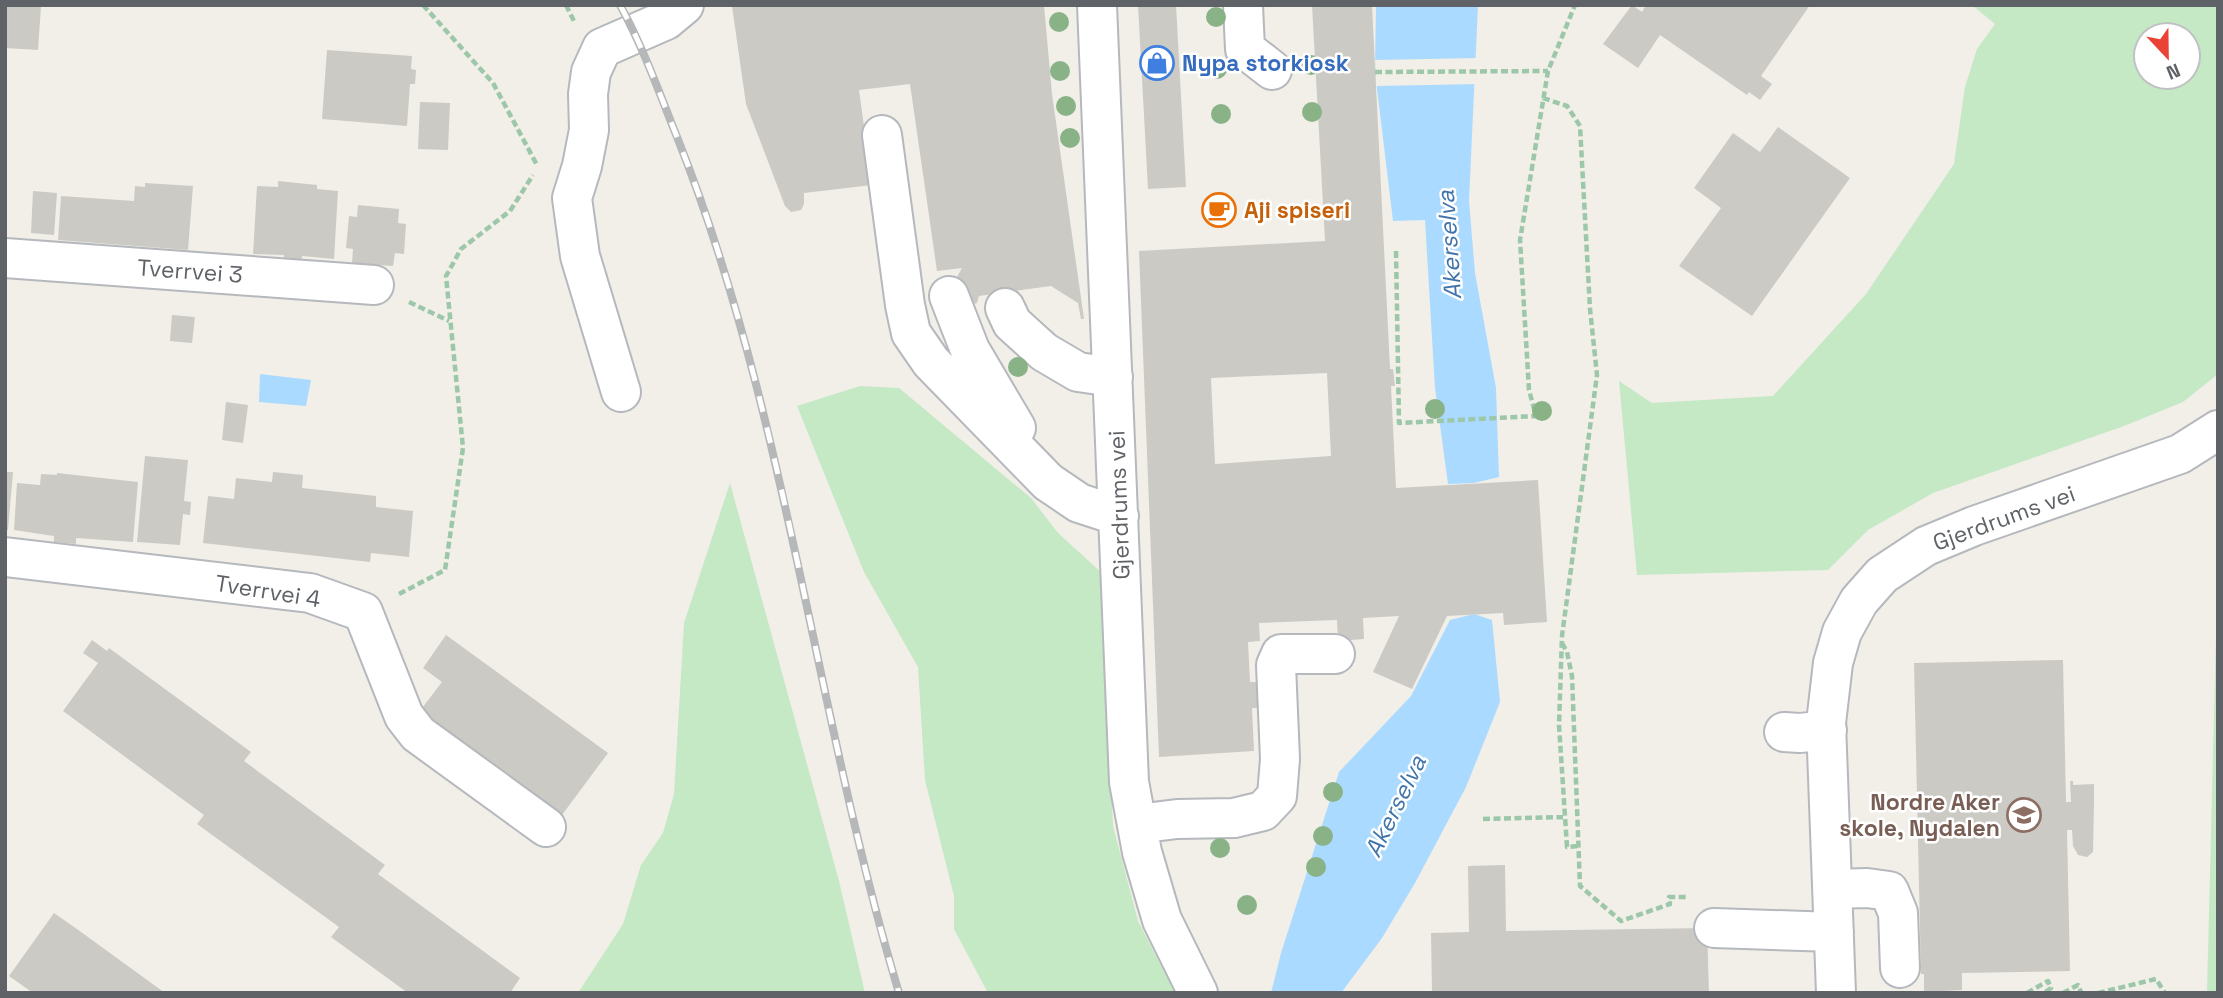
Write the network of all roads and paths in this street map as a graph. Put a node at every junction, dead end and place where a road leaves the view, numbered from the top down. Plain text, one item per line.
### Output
1 (423, 5) edge
2 (684, 5) edge
3 (1097, 5) edge
4 (1243, 5) edge
5 (1575, 5) edge
6 (1272, 70) dead end
7 (1548, 71) junction
8 (1375, 72) dead end
9 (1543, 98) junction
10 (882, 135) dead end
11 (1396, 251) dead end
12 (5, 258) edge
13 (374, 285) dead end
14 (949, 296) dead end
15 (1005, 308) dead end
16 (1114, 377) junction
17 (621, 392) dead end
18 (2218, 430) edge
19 (1035, 468) junction
20 (1119, 516) junction
21 (5, 557) edge
22 (363, 612) junction
23 (1562, 642) junction
24 (1335, 654) dead end
25 (1827, 730) junction
26 (1784, 732) dead end
27 (1563, 817) junction
28 (1483, 818) dead end
29 (1137, 824) junction
30 (546, 827) dead end
31 (1577, 846) junction
32 (1833, 889) junction
33 (1707, 912) joint
34 (1834, 932) junction
35 (1900, 968) dead end
36 (1193, 983) edge
37 (1836, 993) edge
38 (2027, 993) edge
39 (2044, 993) edge
40 (2063, 993) edge
41 (2079, 993) edge
42 (2098, 993) edge
43 (2165, 993) edge

1 - 22 path
2 - 17 street
3 - 16 street, Gjerdrums vei
4 - 6 street
5 - 7 path
7 - 8 path
7 - 9 path
9 - 11 path
9 - 23 path
10 - 19 street
12 - 13 street, Tverrvei 3
14 - 19 street
15 - 16 street
16 - 20 street, Gjerdrums vei
18 - 25 street, Gjerdrums vei
19 - 20 street
20 - 29 street, Gjerdrums vei
21 - 22 street, Tverrvei 4
22 - 30 street
23 - 27 path
23 - 31 path
24 - 29 street
25 - 26 street
25 - 32 street, Gjerdrums vei
27 - 28 path
27 - 31 path
29 - 36 street, Gjerdrums vei
31 - 33 path
32 - 34 street, Gjerdrums vei
32 - 35 street
33 - 34 street
34 - 37 street, Gjerdrums vei
38 - 39 path
40 - 41 path
42 - 43 path

